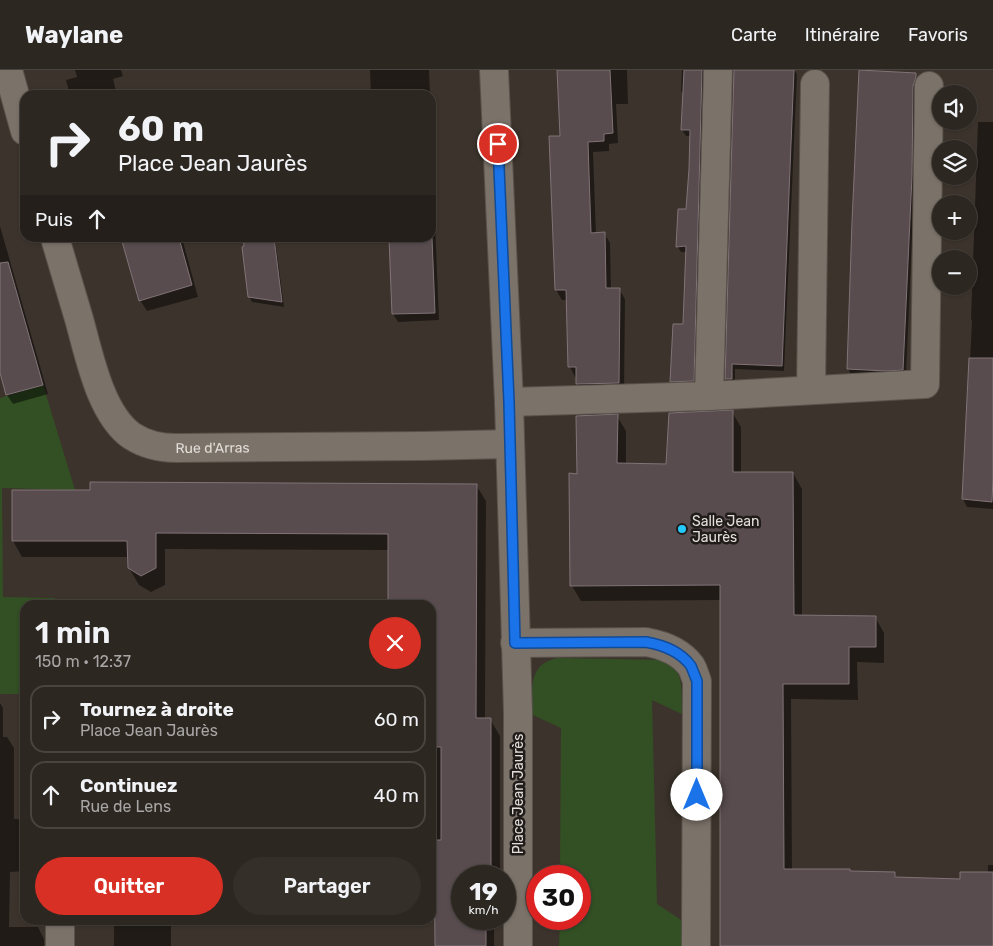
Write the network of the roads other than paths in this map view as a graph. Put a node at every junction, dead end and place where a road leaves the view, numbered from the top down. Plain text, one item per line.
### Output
1 (8, 70) edge
2 (494, 70) edge
3 (718, 70) edge
4 (815, 84) dead end
5 (929, 86) dead end
6 (20, 113) edge
7 (56, 242) edge
8 (811, 390) junction
9 (709, 396) junction
10 (509, 402) junction
11 (510, 444) junction
12 (515, 643) junction
13 (60, 925) edge
14 (60, 946) edge
15 (518, 946) edge
16 (696, 946) edge

1 - 6 street
2 - 10 street, Place Jean Jaurès
3 - 9 street
4 - 8 street
5 - 8 street
7 - 11 street, Rue d'Arras
8 - 9 street
9 - 10 street
10 - 11 street, Place Jean Jaurès
11 - 12 street, Place Jean Jaurès
12 - 15 street, Place Jean Jaurès
12 - 16 street
13 - 14 street

